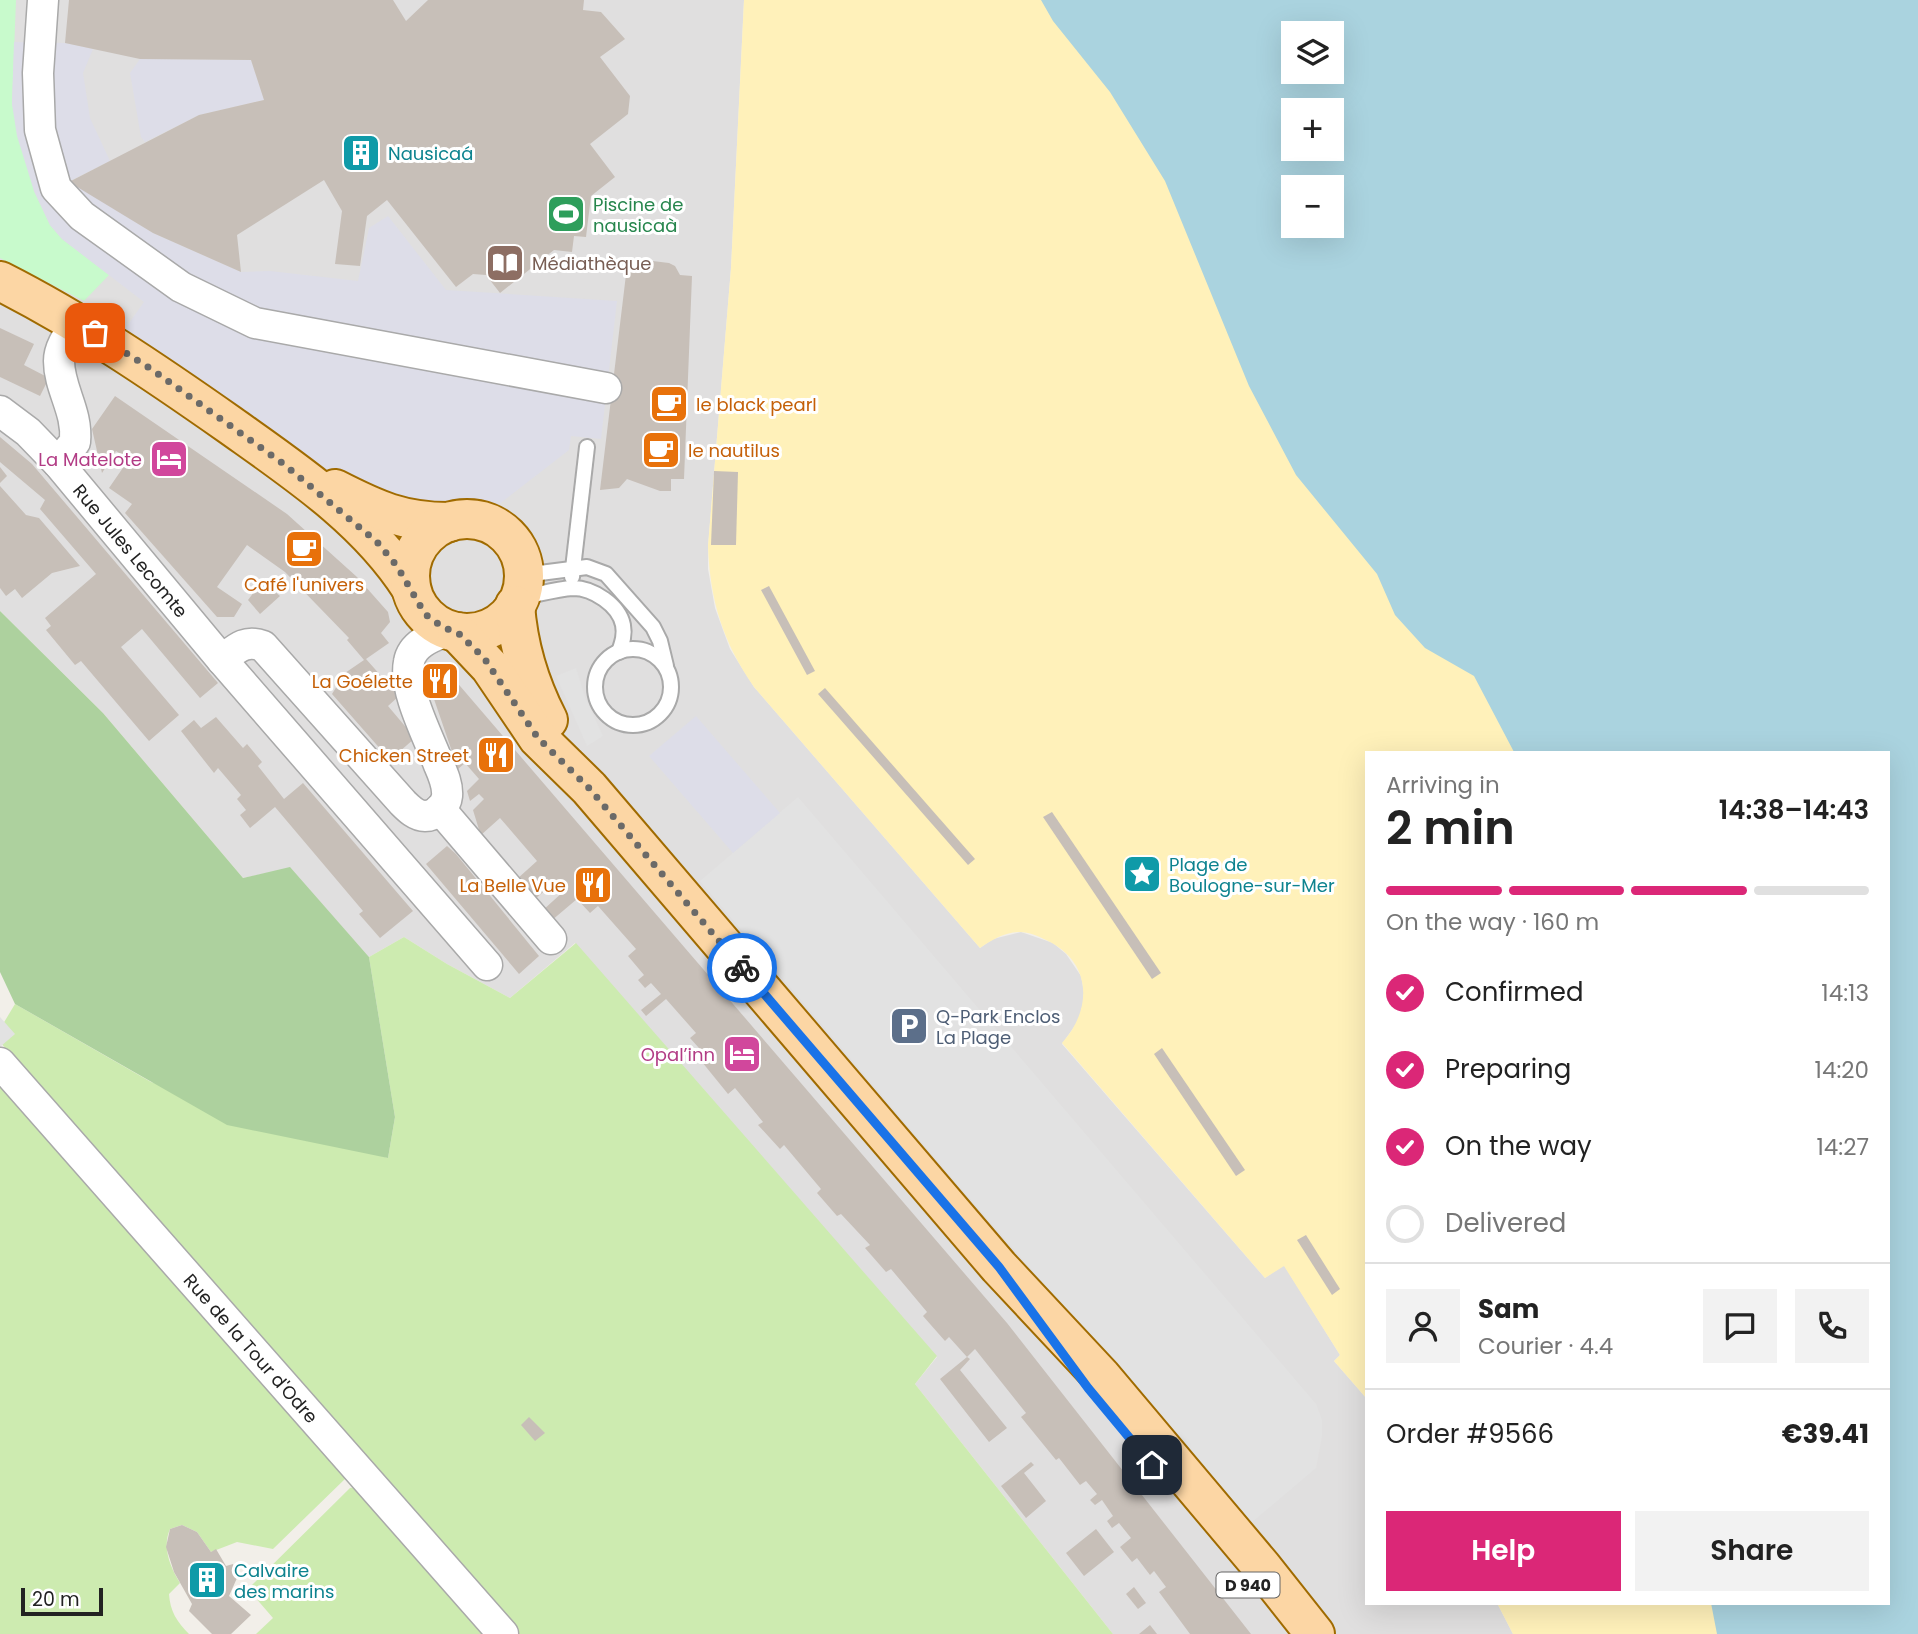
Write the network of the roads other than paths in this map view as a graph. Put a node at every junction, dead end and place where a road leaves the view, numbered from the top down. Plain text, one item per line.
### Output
1 (43, 0) edge
2 (0, 281) edge
3 (76, 322) junction
4 (606, 388) dead end
5 (0, 411) edge
6 (587, 447) dead end
7 (58, 463) junction
8 (285, 465) junction
9 (449, 522) junction
10 (518, 552) junction
11 (572, 568) junction
12 (411, 588) junction
13 (571, 588) junction
14 (517, 602) junction
15 (453, 631) junction
16 (619, 652) junction
17 (222, 660) junction
18 (666, 667) junction
19 (589, 788) junction
20 (440, 809) junction
21 (551, 939) dead end
22 (487, 965) dead end
23 (0, 1063) edge
24 (999, 1267) junction
25 (503, 1634) edge
26 (1286, 1634) edge
27 (1315, 1634) edge

1 - 4 street
2 - 3 main road
3 - 7 street
3 - 8 main road
5 - 7 street, Rue Jules Lecomte
6 - 11 lane
7 - 17 street, Rue Jules Lecomte
8 - 9 main road
8 - 12 main road
9 - 10 main road
9 - 12 main road
10 - 11 lane
10 - 14 main road
11 - 13 lane
11 - 18 lane
12 - 15 main road
13 - 14 lane
13 - 16 lane
14 - 15 main road
14 - 19 main road, D 940
15 - 19 main road, D 940
15 - 20 street
16 - 18 lane
16 - 18 lane
17 - 20 street
17 - 22 street, Rue Jules Lecomte
19 - 24 main road, D 940
20 - 21 street
23 - 25 street, Rue de la Tour d'Odre
24 - 26 main road, D 940
24 - 27 main road, D 940

